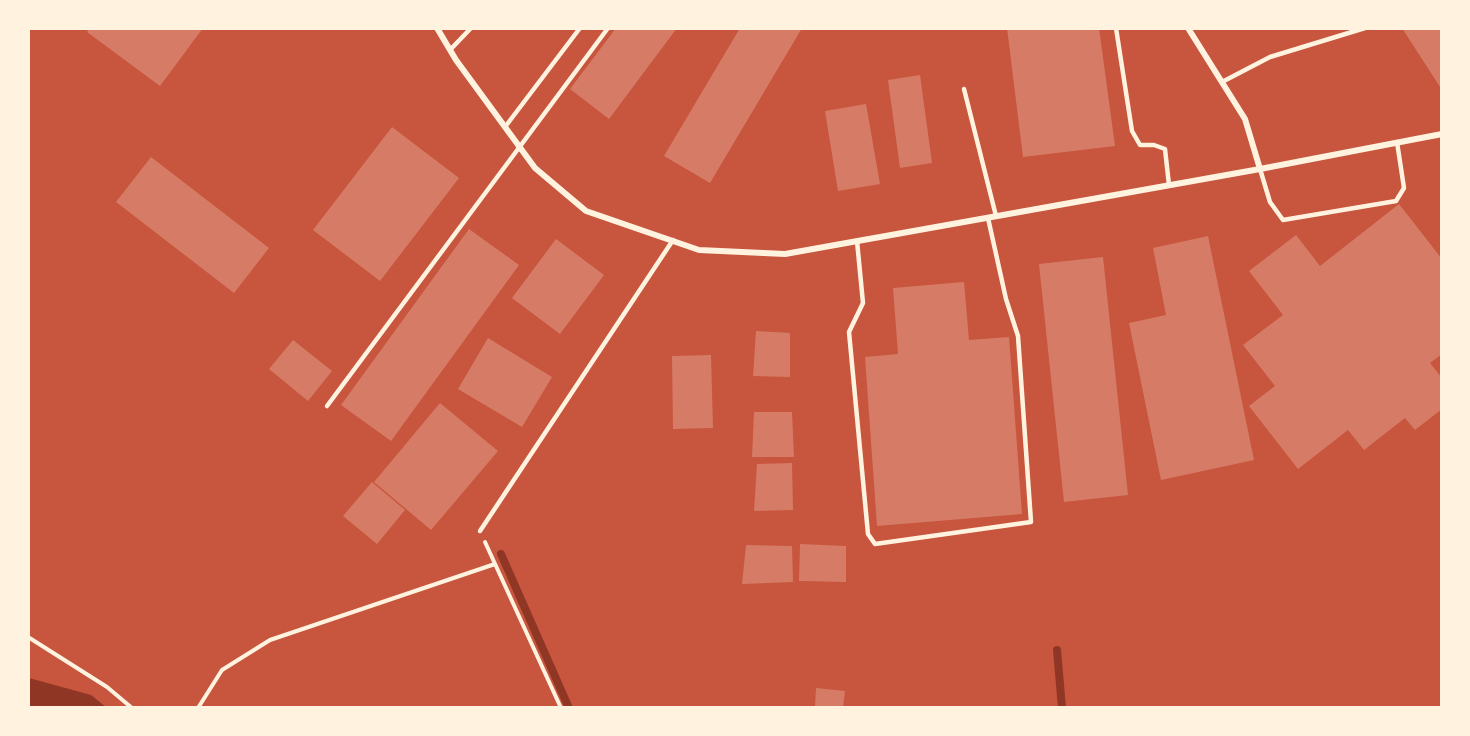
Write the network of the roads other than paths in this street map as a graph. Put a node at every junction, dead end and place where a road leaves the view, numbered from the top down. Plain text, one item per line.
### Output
1 (437, 28) edge
2 (471, 28) edge
3 (580, 28) edge
4 (608, 28) edge
5 (1116, 28) edge
6 (1188, 28) edge
7 (1365, 28) edge
8 (450, 50) junction
9 (1222, 82) junction
10 (964, 88) dead end
11 (505, 127) junction
12 (1442, 134) edge
13 (1397, 142) junction
14 (520, 147) junction
15 (1260, 169) junction
16 (1169, 185) junction
17 (996, 216) junction
18 (988, 218) junction
19 (673, 240) junction
20 (857, 241) junction
21 (327, 406) dead end
22 (480, 531) road end

1 - 8 street
2 - 8 lane
3 - 11 lane
4 - 14 lane
5 - 16 lane
6 - 9 street
7 - 9 lane
8 - 11 street
9 - 15 street
10 - 17 lane
11 - 14 street
12 - 13 street
13 - 15 street
13 - 15 lane
14 - 19 street
14 - 21 lane
15 - 16 street
16 - 17 street
17 - 18 street
18 - 20 street
18 - 20 lane
19 - 20 street
19 - 22 lane

